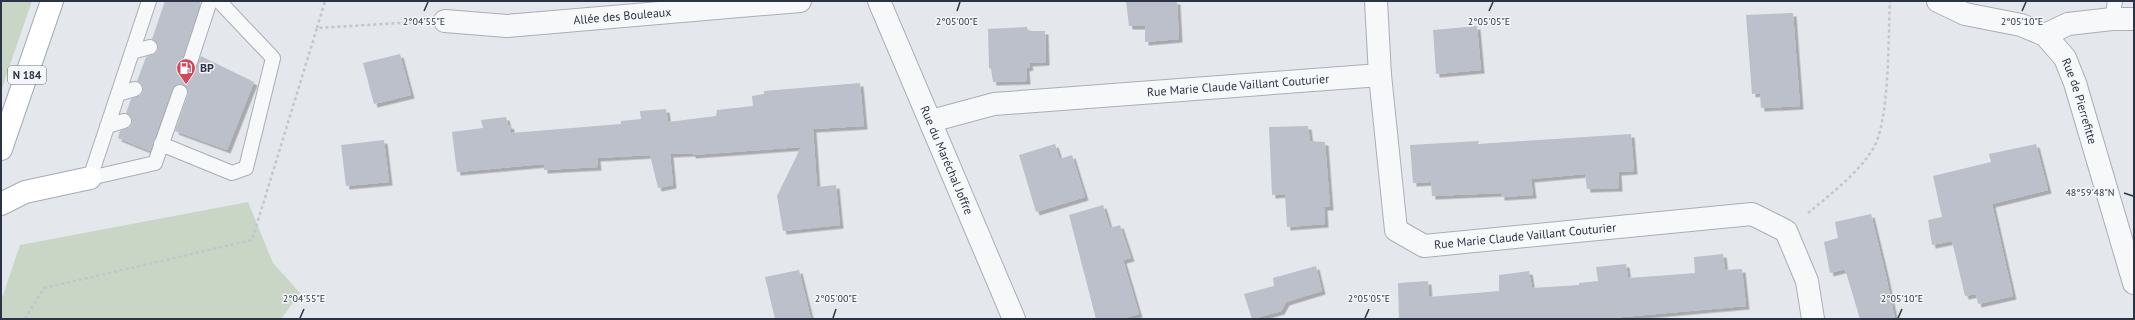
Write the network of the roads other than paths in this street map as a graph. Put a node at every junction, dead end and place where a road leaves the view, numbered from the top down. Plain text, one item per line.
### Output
1 (52, 1) edge
2 (149, 1) edge
3 (210, 1) edge
4 (219, 1) edge
5 (800, 1) edge
6 (879, 1) edge
7 (1376, 1) edge
8 (1938, 1) edge
9 (2114, 10) edge
10 (2134, 20) edge
11 (446, 21) dead end
12 (2045, 35) junction
13 (150, 46) dead end
14 (132, 52) junction
15 (190, 62) dead end
16 (1380, 75) junction
17 (135, 89) dead end
18 (180, 92) dead end
19 (118, 94) junction
20 (124, 120) dead end
21 (931, 121) junction
22 (107, 126) junction
23 (161, 144) junction
24 (1, 149) edge
25 (90, 178) junction
26 (1, 204) edge
27 (2134, 283) edge
28 (1014, 319) edge
29 (1813, 319) edge

1 - 24 main road, N 184
2 - 14 lane
3 - 15 lane
4 - 23 lane
5 - 11 street, Allée des Bouleaux
6 - 21 street, Rue du Maréchal Joffre
7 - 16 street
8 - 12 street, Rue de Pierrefitte
9 - 10 street
9 - 12 street
12 - 27 street, Rue de Pierrefitte
13 - 14 lane
14 - 19 lane
16 - 21 street, Rue Marie Claude Vaillant Couturier
16 - 29 street, Rue Marie Claude Vaillant Couturier
17 - 19 lane
18 - 23 lane
19 - 22 lane
20 - 22 lane
21 - 28 street, Rue du Maréchal Joffre
22 - 25 lane
23 - 25 lane
25 - 26 main road

